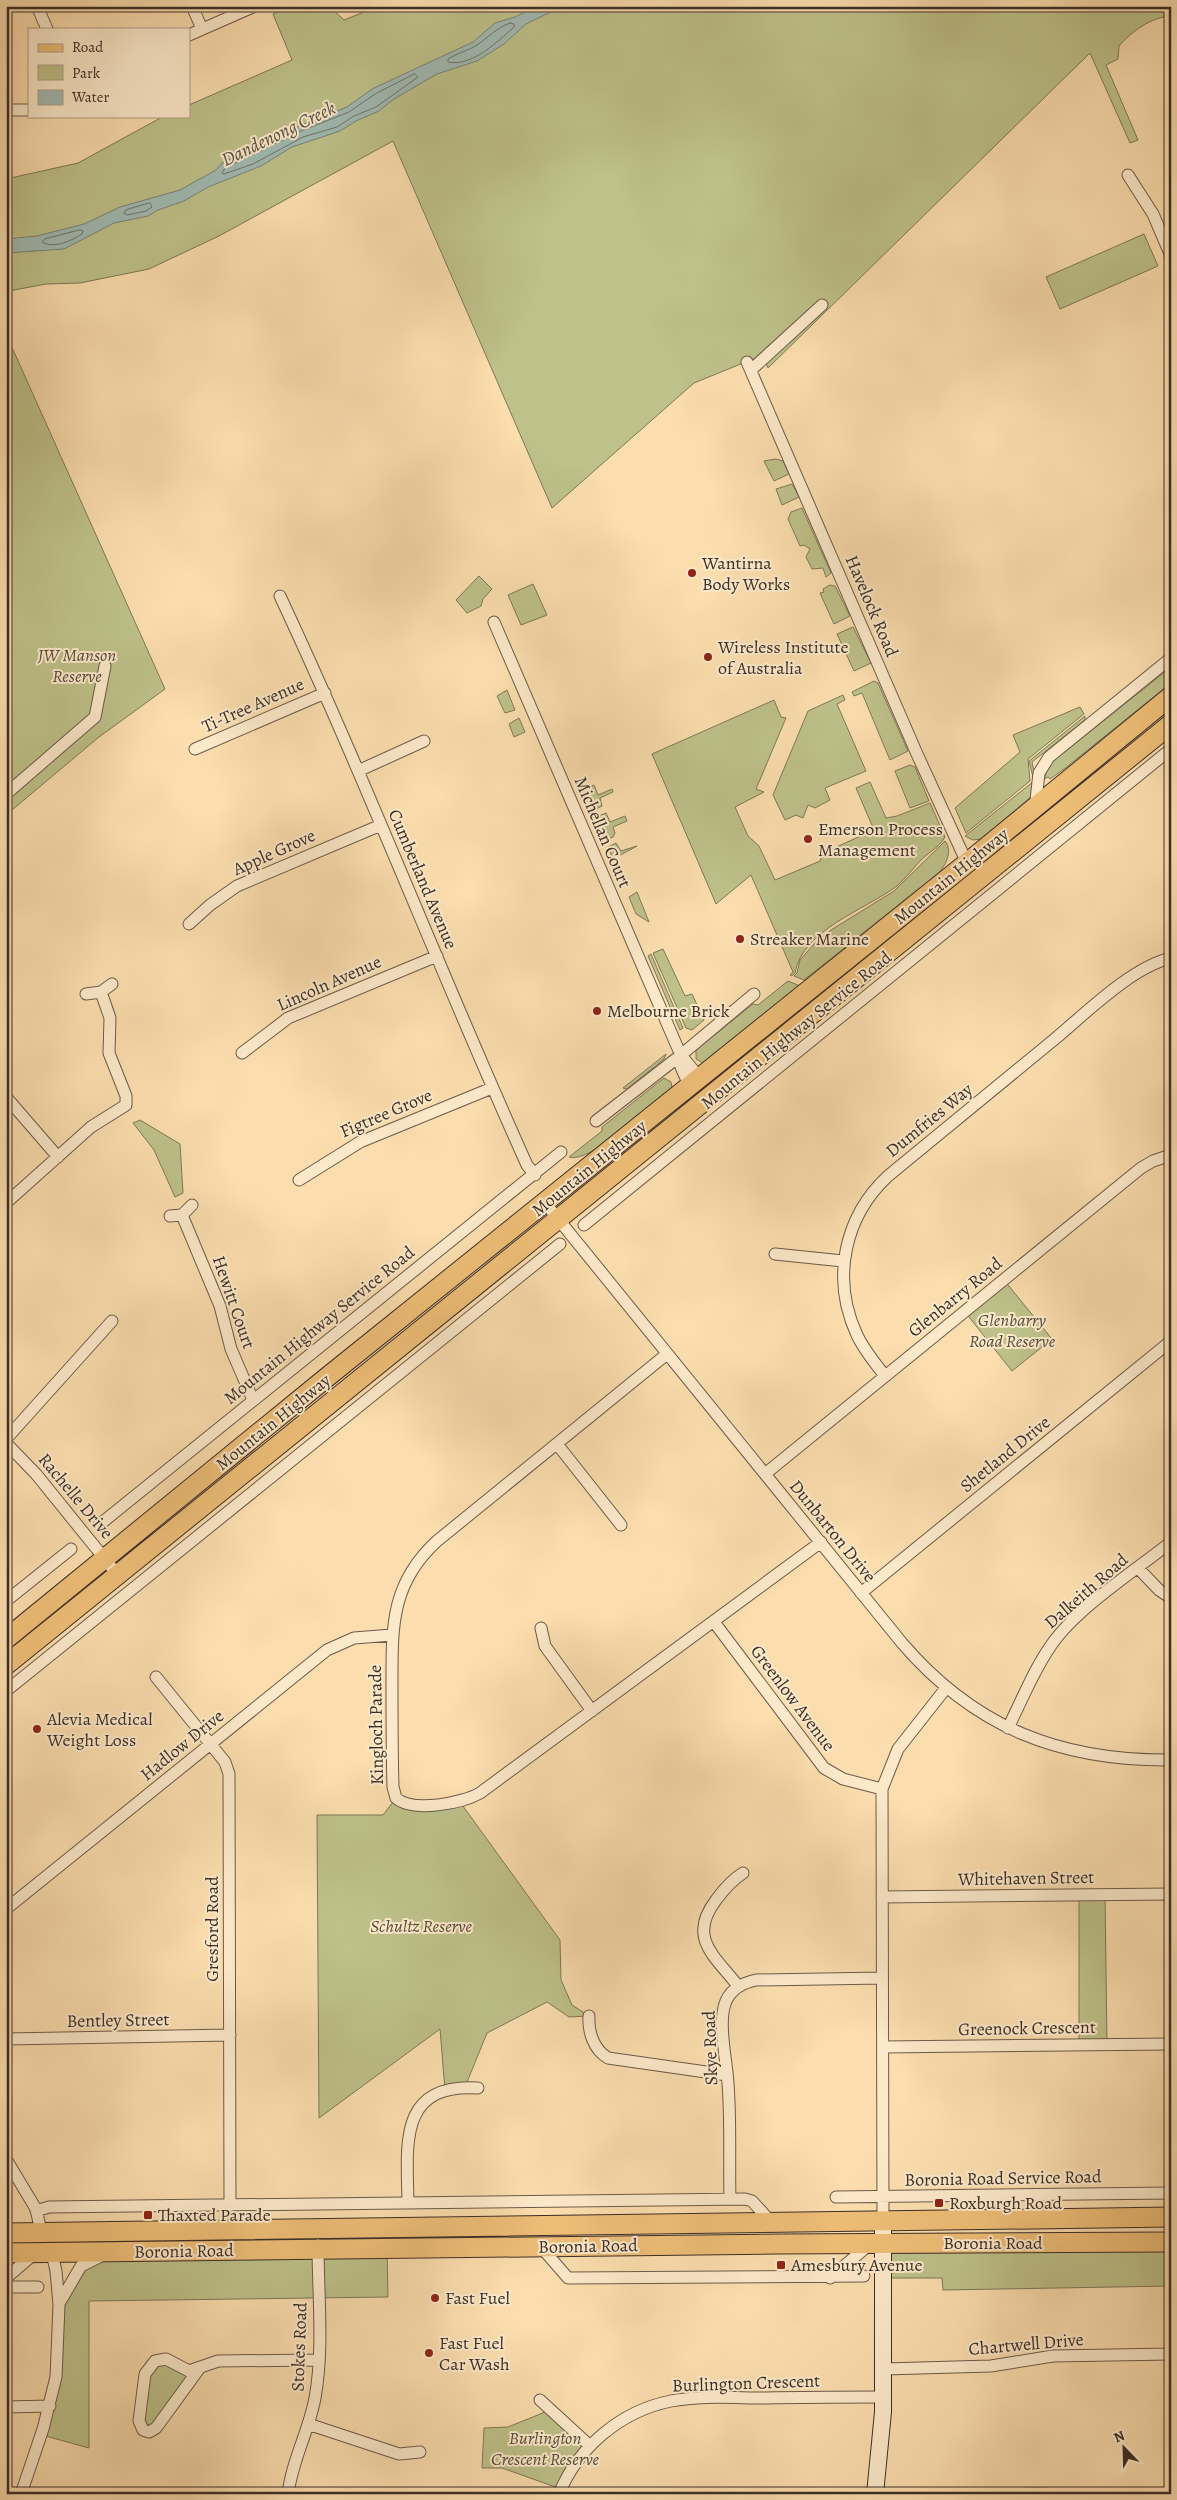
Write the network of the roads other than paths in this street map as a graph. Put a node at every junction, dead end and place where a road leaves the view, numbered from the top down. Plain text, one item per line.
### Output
1 (37, 6) edge
2 (192, 6) edge
3 (255, 6) edge
4 (47, 28) edge
5 (202, 29) junction
6 (190, 35) edge
7 (6, 110) edge
8 (28, 110) edge
9 (1128, 175) dead end
10 (1171, 256) edge
11 (822, 304) dead end
12 (280, 596) dead end
13 (494, 622) dead end
14 (1171, 658) edge
15 (105, 666) dead end
16 (324, 693) junction
17 (1171, 696) edge
18 (1171, 724) edge
19 (424, 741) dead end
20 (195, 749) dead end
21 (1171, 749) edge
22 (358, 771) junction
23 (6, 794) edge
24 (1034, 808) junction
25 (381, 825) junction
26 (973, 871) junction
27 (189, 924) dead end
28 (437, 956) junction
29 (1171, 958) edge
30 (112, 984) dead end
31 (101, 992) junction
32 (86, 994) dead end
33 (754, 994) dead end
34 (242, 1053) dead end
35 (681, 1055) junction
36 (694, 1081) junction
37 (492, 1088) junction
38 (6, 1097) edge
39 (707, 1098) junction
40 (596, 1121) dead end
41 (561, 1152) dead end
42 (1171, 1155) edge
43 (58, 1157) junction
44 (534, 1175) junction
45 (299, 1180) dead end
46 (6, 1202) edge
47 (546, 1204) junction
48 (192, 1205) dead end
49 (182, 1215) junction
50 (170, 1216) dead end
51 (557, 1218) junction
52 (584, 1225) dead end
53 (560, 1244) dead end
54 (775, 1254) dead end
55 (506, 1260) junction
56 (843, 1261) junction
57 (502, 1291) junction
58 (430, 1294) junction
59 (461, 1296) junction
60 (112, 1321) dead end
61 (1171, 1341) edge
62 (667, 1354) junction
63 (885, 1376) junction
64 (253, 1400) junction
65 (6, 1441) edge
66 (557, 1444) junction
67 (764, 1474) junction
68 (99, 1525) dead end
69 (621, 1525) dead end
70 (821, 1542) junction
71 (1171, 1542) edge
72 (71, 1549) dead end
73 (106, 1559) junction
74 (1138, 1568) junction
75 (117, 1574) junction
76 (861, 1593) junction
77 (1171, 1598) edge
78 (6, 1601) edge
79 (714, 1622) junction
80 (541, 1628) dead end
81 (392, 1635) junction
82 (6, 1639) edge
83 (6, 1665) edge
84 (156, 1677) dead end
85 (946, 1688) junction
86 (6, 1691) edge
87 (592, 1711) junction
88 (1008, 1728) junction
89 (210, 1744) junction
90 (1171, 1760) edge
91 (882, 1789) junction
92 (743, 1873) dead end
93 (1171, 1894) edge
94 (882, 1897) junction
95 (6, 1909) edge
96 (882, 1978) junction
97 (738, 1986) junction
98 (589, 2016) dead end
99 (230, 2035) junction
100 (6, 2039) edge
101 (1171, 2044) edge
102 (883, 2047) junction
103 (727, 2075) junction
104 (478, 2088) dead end
105 (6, 2159) edge
106 (1171, 2193) edge
107 (836, 2197) dead end
108 (884, 2197) junction
109 (730, 2199) junction
110 (408, 2203) junction
111 (230, 2206) junction
112 (36, 2211) junction
113 (1171, 2217) edge
114 (883, 2221) junction
115 (771, 2222) junction
116 (318, 2228) junction
117 (6, 2232) edge
118 (40, 2232) junction
119 (1171, 2242) edge
120 (877, 2243) junction
121 (542, 2247) junction
122 (318, 2250) junction
123 (114, 2252) junction
124 (6, 2253) edge
125 (44, 2253) junction
126 (864, 2276) dead end
127 (6, 2278) edge
128 (830, 2278) junction
129 (6, 2287) edge
130 (38, 2288) dead end
131 (59, 2305) junction
132 (1171, 2354) edge
133 (319, 2360) junction
134 (198, 2369) junction
135 (884, 2369) junction
136 (884, 2397) junction
137 (540, 2400) dead end
138 (50, 2406) junction
139 (6, 2407) edge
140 (308, 2424) junction
141 (589, 2446) junction
142 (420, 2452) dead end
143 (21, 2494) edge
144 (288, 2494) edge
145 (559, 2494) edge
146 (875, 2494) edge
147 (1025, 2494) edge
148 (1046, 2494) edge

1 - 4 street
2 - 5 street
3 - 5 street
5 - 6 street
7 - 8 street
9 - 10 street
11 - 26 street, Havelock Road
12 - 16 street, Cumberland Avenue
13 - 35 street, Michellan Court
14 - 24 street
15 - 23 street
16 - 20 street, Ti-Tree Avenue
16 - 22 street, Cumberland Avenue
17 - 24 main road, Mountain Highway
18 - 26 main road, Mountain Highway
19 - 22 street
21 - 52 street, Mountain Highway Service Road
22 - 25 street, Cumberland Avenue
24 - 26 main road, Mountain Highway
25 - 27 street, Apple Grove
25 - 28 street, Cumberland Avenue
26 - 36 main road, Mountain Highway
26 - 39 main road, Mountain Highway
28 - 34 street, Lincoln Avenue
28 - 37 street, Cumberland Avenue
29 - 56 street, Dumfries Way
30 - 31 street
31 - 32 street
31 - 43 street
33 - 35 street
35 - 36 street, Michellan Court
35 - 40 street
36 - 39 main road
36 - 47 main road, Mountain Highway
37 - 44 street, Cumberland Avenue
37 - 45 street, Figtree Grove
38 - 43 street
39 - 51 main road, Mountain Highway
41 - 44 street, Mountain Highway Service Road
42 - 63 street, Glenbarry Road
43 - 46 street
44 - 64 street, Mountain Highway Service Road
47 - 51 street, Dunbarton Drive
47 - 58 main road, Mountain Highway
48 - 49 street
49 - 50 street
49 - 64 street, Hewitt Court
51 - 55 main road, Mountain Highway
51 - 62 street, Dunbarton Drive
53 - 57 street
54 - 56 street
55 - 57 street
55 - 59 main road, Mountain Highway
56 - 63 street, Dumfries Way
57 - 86 street
58 - 59 main road
58 - 73 main road, Mountain Highway
59 - 75 main road, Mountain Highway
60 - 65 street
61 - 76 street, Shetland Drive
62 - 66 street, Kingloch Parade
62 - 67 street, Dunbarton Drive
63 - 67 street, Glenbarry Road
64 - 68 street, Mountain Highway Service Road
65 - 73 street, Rachelle Drive
66 - 69 street
66 - 81 street, Kingloch Parade
67 - 70 street, Dunbarton Drive
70 - 76 street, Dunbarton Drive
70 - 79 street, Kingloch Parade
71 - 74 street, Dalkeith Road
72 - 78 street
73 - 75 street, Rachelle Drive
73 - 82 main road, Mountain Highway
74 - 77 street
74 - 88 street, Dalkeith Road
75 - 83 main road, Mountain Highway
76 - 85 street, Dunbarton Drive
79 - 87 street, Kingloch Parade
79 - 91 street, Greenlow Avenue
80 - 87 street
81 - 87 street, Kingloch Parade
81 - 89 street, Hadlow Drive
84 - 89 street, Gresford Road
85 - 88 street, Dunbarton Drive
85 - 91 street
88 - 90 street, Dunbarton Drive
89 - 95 street, Hadlow Drive
89 - 99 street, Gresford Road
91 - 94 street
92 - 97 street
93 - 94 street, Whitehaven Street
94 - 96 street
96 - 97 street
96 - 102 street
97 - 103 street, Skye Road
98 - 103 street
99 - 100 street, Bentley Street
99 - 111 street, Gresford Road
101 - 102 street, Greenock Crescent
102 - 108 street
103 - 109 street, Skye Road
104 - 110 street
105 - 112 street
106 - 108 street, Boronia Road Service Road
107 - 108 street, Boronia Road Service Road
108 - 114 street
109 - 110 street
109 - 115 street
110 - 111 street
111 - 112 street
112 - 118 street
113 - 114 main road, Boronia Road
114 - 115 main road, Boronia Road
114 - 120 street
115 - 116 main road, Boronia Road
116 - 118 main road, Boronia Road
116 - 122 street, Stokes Road
117 - 118 main road, Boronia Road
118 - 125 street
119 - 120 main road, Boronia Road
120 - 121 main road, Boronia Road
120 - 128 street
120 - 135 street
121 - 122 main road, Boronia Road
121 - 128 street
122 - 123 main road, Boronia Road
122 - 133 street, Stokes Road
123 - 125 main road, Boronia Road
123 - 131 street
124 - 125 main road, Boronia Road
125 - 127 street
125 - 131 street
126 - 128 street
129 - 130 street
131 - 138 street
132 - 135 street, Chartwell Drive
133 - 134 street
133 - 140 street, Stokes Road
134 - 134 street
135 - 136 street
136 - 141 street, Burlington Crescent
136 - 146 street
137 - 141 street
138 - 139 street
138 - 143 street
140 - 142 street
140 - 144 street, Stokes Road
141 - 145 street, Burlington Crescent
147 - 148 street

